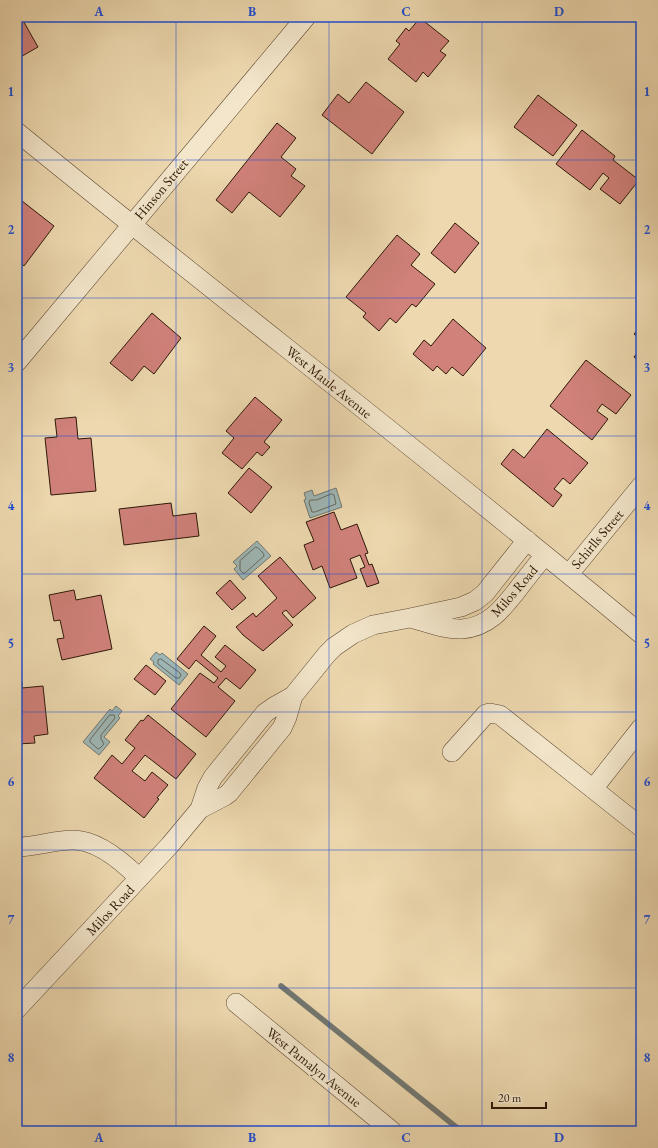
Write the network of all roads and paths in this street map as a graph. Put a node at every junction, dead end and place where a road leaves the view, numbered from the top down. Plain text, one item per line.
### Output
1 (306, 17) edge
2 (17, 132) edge
3 (131, 225) junction
4 (17, 362) edge
5 (641, 486) edge
6 (527, 540) junction
7 (545, 555) junction
8 (569, 574) junction
9 (475, 601) junction
10 (410, 618) junction
11 (487, 622) junction
12 (641, 634) edge
13 (641, 728) edge
14 (452, 752) dead end
15 (592, 788) junction
16 (641, 827) edge
17 (17, 847) edge
18 (139, 878) junction
19 (236, 1003) dead end
20 (17, 1009) edge
21 (392, 1131) edge

1 - 3 street, Hinson Street
2 - 3 street, West Maule Avenue
3 - 4 street, Hinson Street
3 - 6 street, West Maule Avenue
5 - 8 street, Schirlls Street
6 - 7 street, West Maule Avenue
6 - 9 street, Milos Road
7 - 8 street, West Maule Avenue
7 - 11 street, Milos Road
8 - 12 street, West Maule Avenue
9 - 10 street, Milos Road
9 - 11 street
10 - 11 street, Milos Road
10 - 18 street, Milos Road
13 - 15 street
14 - 15 street
15 - 16 street
17 - 18 street
18 - 20 street, Milos Road
19 - 21 street, West Pamalyn Avenue

